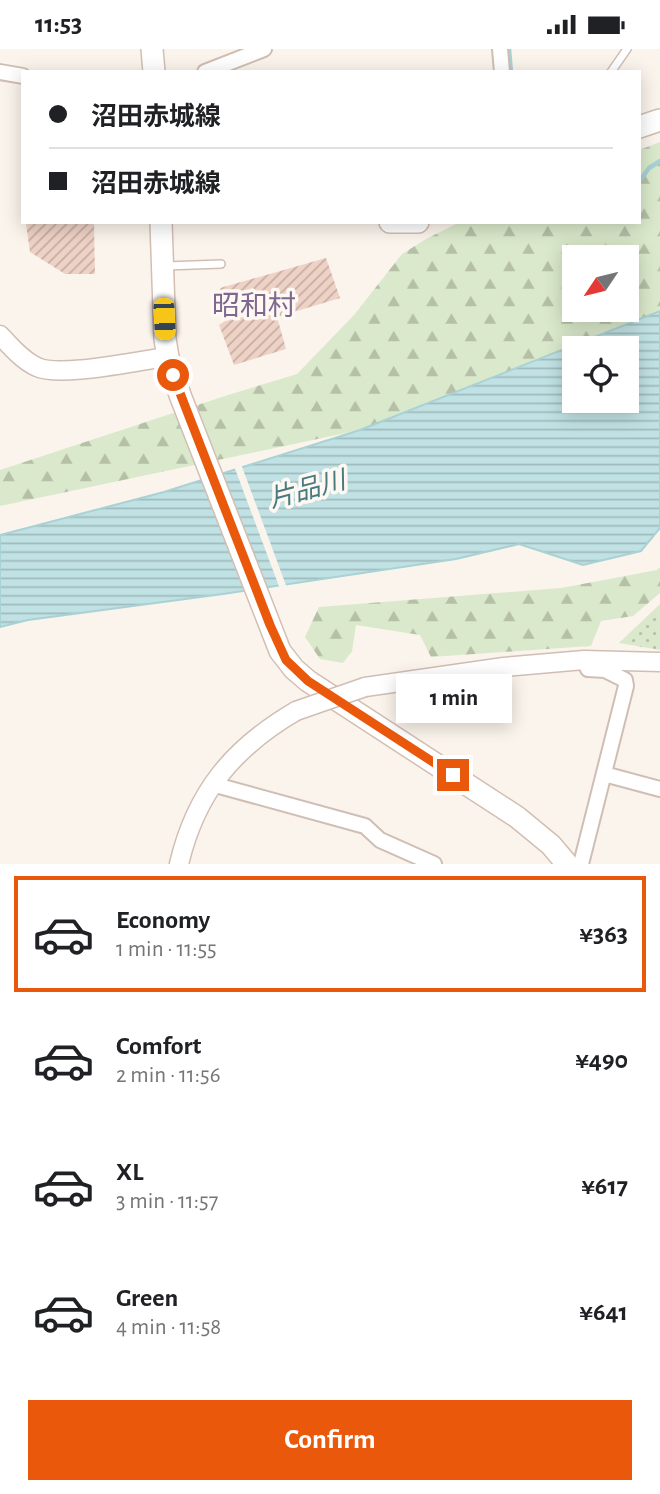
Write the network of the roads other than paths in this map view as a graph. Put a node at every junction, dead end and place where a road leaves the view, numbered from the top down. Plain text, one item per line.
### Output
1 (152, 49) edge
2 (264, 49) edge
3 (500, 49) edge
4 (627, 49) edge
5 (154, 70) edge
6 (210, 70) edge
7 (502, 70) edge
8 (612, 70) edge
9 (2, 76) edge
10 (21, 76) edge
11 (660, 120) edge
12 (641, 126) edge
13 (161, 224) edge
14 (221, 264) dead end
15 (162, 266) junction
16 (0, 335) edge
17 (168, 357) junction
18 (584, 660) junction
19 (660, 662) edge
20 (604, 774) junction
21 (212, 784) junction
22 (660, 789) edge
23 (179, 864) edge
24 (434, 864) edge
25 (566, 864) edge
26 (581, 864) edge

1 - 5 main road
2 - 6 street
3 - 7 street
4 - 8 lane
9 - 10 street
11 - 12 main road
13 - 15 main road
14 - 15 lane
15 - 17 main road
16 - 17 street
17 - 25 main road
18 - 19 street
18 - 20 street
18 - 21 street, bridge
20 - 22 street
20 - 26 street
21 - 23 street
21 - 24 street

